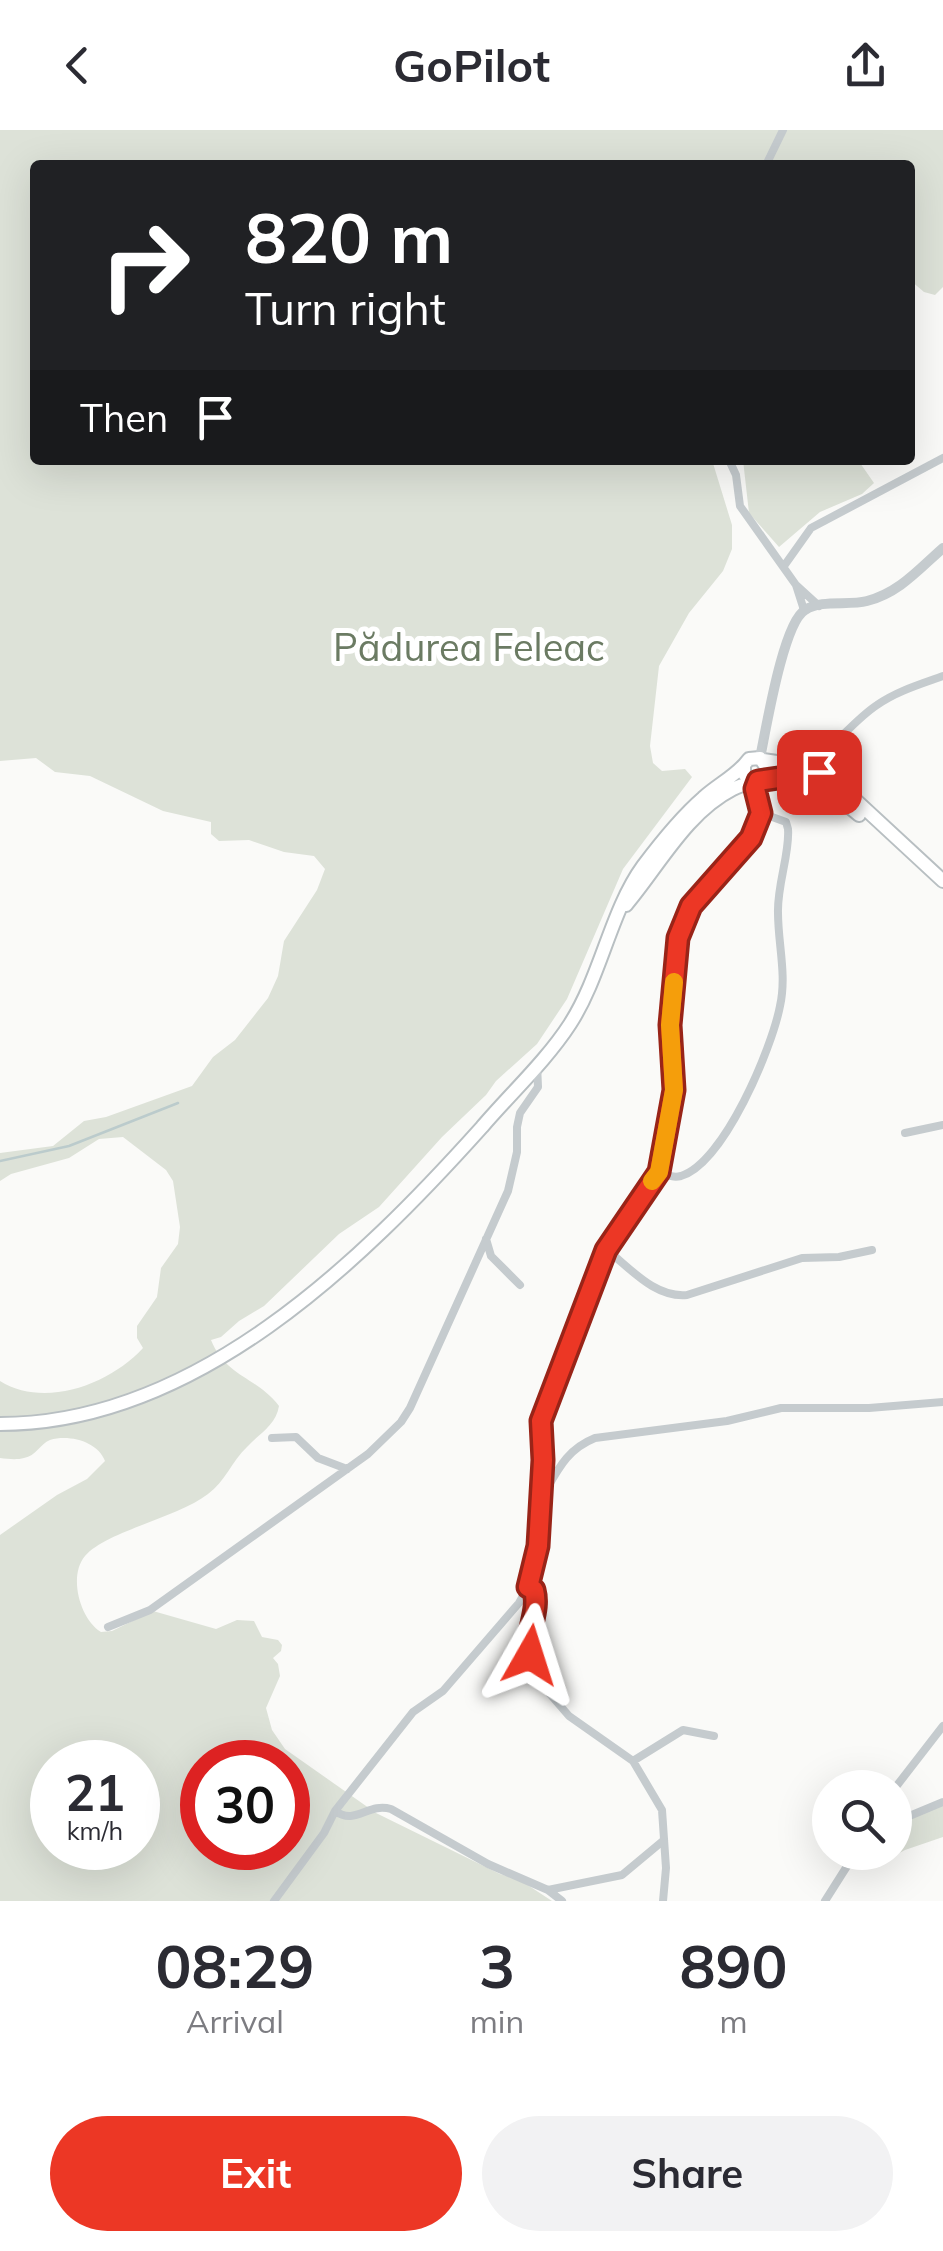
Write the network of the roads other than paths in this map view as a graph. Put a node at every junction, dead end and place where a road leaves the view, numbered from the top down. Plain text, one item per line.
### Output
1 (783, 130) edge
2 (768, 160) edge
3 (943, 458) edge
4 (731, 465) edge
5 (943, 548) edge
6 (784, 566) junction
7 (796, 585) junction
8 (819, 606) junction
9 (804, 610) junction
10 (943, 676) edge
11 (839, 742) junction
12 (762, 759) junction
13 (744, 764) junction
14 (804, 766) junction
15 (826, 776) junction
16 (758, 780) junction
17 (812, 782) junction
18 (761, 813) junction
19 (943, 881) edge
20 (943, 891) edge
21 (622, 911) junction
22 (537, 1064) junction
23 (943, 1124) edge
24 (905, 1133) dead end
25 (659, 1172) junction
26 (486, 1239) junction
27 (606, 1250) junction
28 (872, 1250) dead end
29 (520, 1285) dead end
30 (943, 1402) edge
31 (0, 1424) edge
32 (272, 1438) dead end
33 (347, 1469) junction
34 (539, 1503) junction
35 (528, 1587) junction
36 (108, 1628) dead end
37 (943, 1726) edge
38 (714, 1736) dead end
39 (633, 1761) junction
40 (909, 1770) edge
41 (943, 1802) edge
42 (335, 1810) junction
43 (912, 1815) edge
44 (664, 1840) junction
45 (845, 1870) edge
46 (548, 1890) junction
47 (274, 1901) edge
48 (562, 1901) edge
49 (663, 1901) edge
50 (825, 1901) edge

1 - 2 street
3 - 6 street
4 - 6 street
5 - 8 street
6 - 7 street
7 - 8 street
7 - 9 street
8 - 9 street
9 - 12 street
10 - 11 street
11 - 14 street
11 - 15 street
12 - 13 main road
12 - 14 main road
12 - 16 main road
13 - 16 main road
13 - 21 main road
14 - 15 main road
15 - 17 street
15 - 19 main road
16 - 17 main road
16 - 18 street
16 - 21 main road
17 - 20 main road
18 - 25 street
18 - 25 street
21 - 22 main road
22 - 26 street
22 - 31 main road
23 - 24 street
25 - 27 street
26 - 29 street
26 - 33 street
27 - 28 street
27 - 34 street
30 - 34 street
32 - 33 street
33 - 36 street
34 - 35 street
35 - 39 street
35 - 42 street
37 - 40 street
38 - 39 street
39 - 44 street
41 - 43 street
42 - 46 street
42 - 47 street
44 - 46 street
44 - 49 street
45 - 50 street
46 - 48 street

